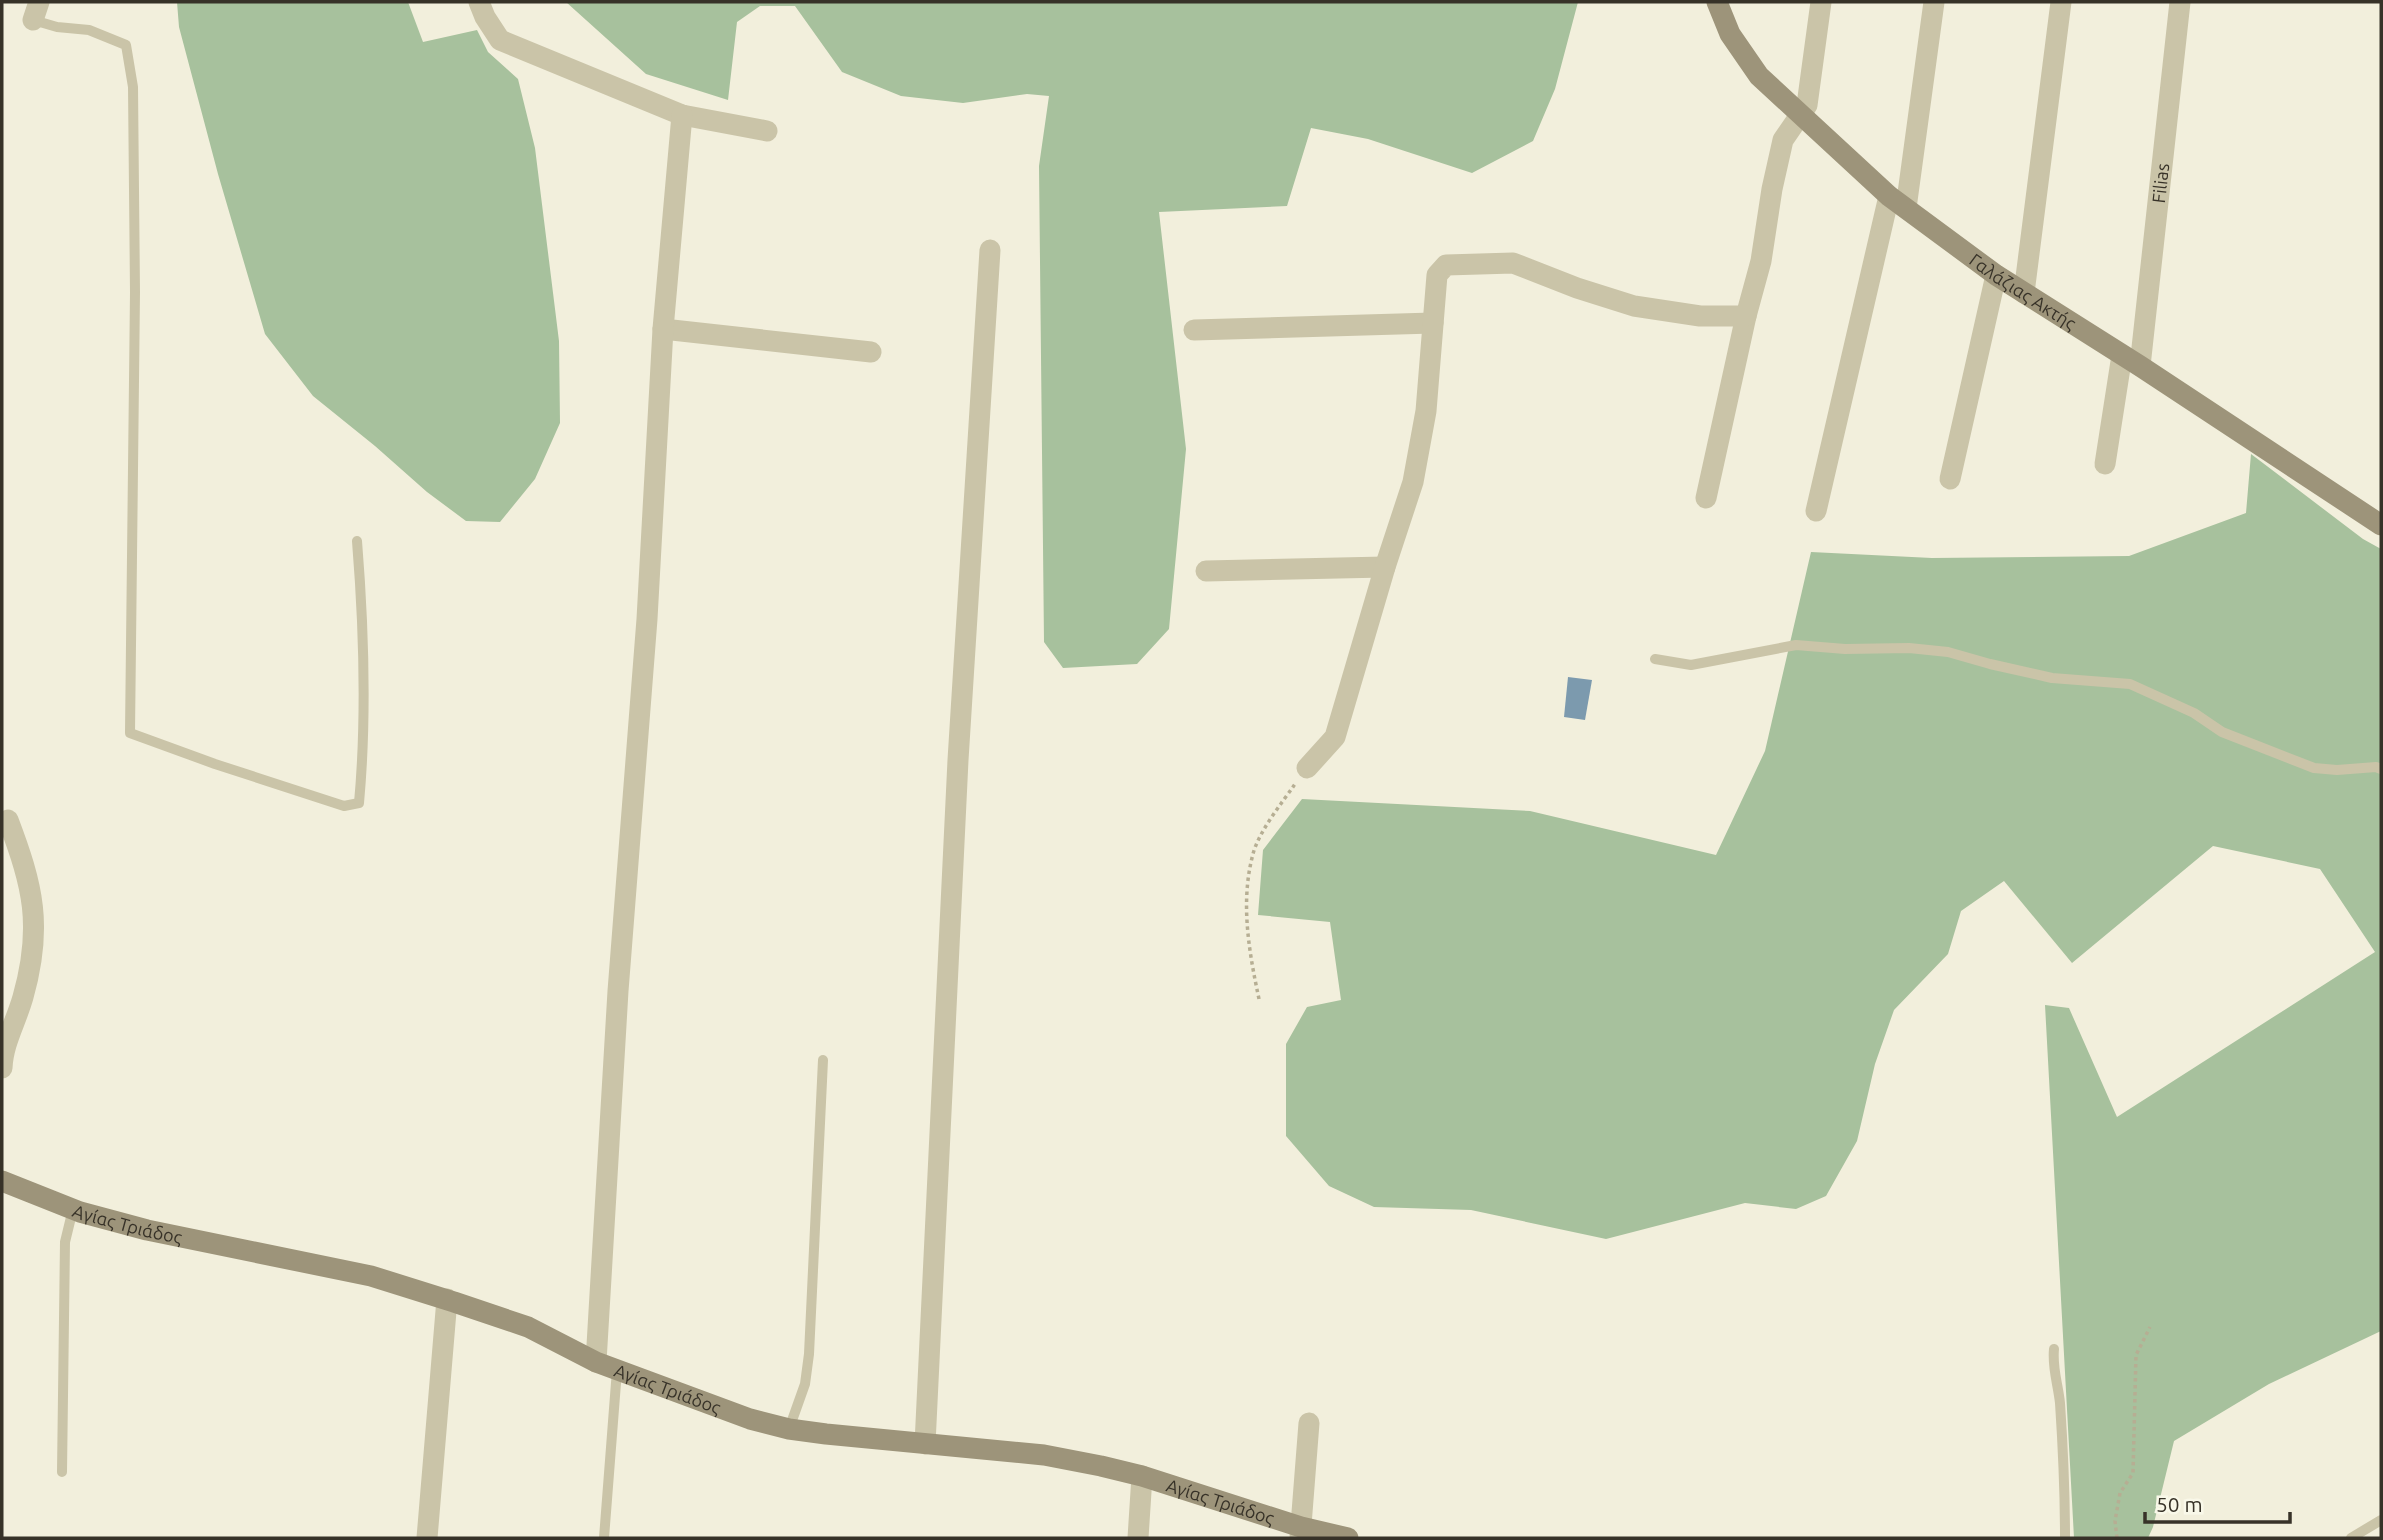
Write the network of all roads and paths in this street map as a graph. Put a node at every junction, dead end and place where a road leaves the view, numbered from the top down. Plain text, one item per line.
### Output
1 (479, 2) edge
2 (1717, 2) edge
3 (1821, 2) edge
4 (1934, 2) edge
5 (2061, 2) edge
6 (2180, 2) edge
7 (36, 11) edge
8 (1803, 114) junction
9 (682, 115) junction
10 (767, 131) dead end
11 (1898, 202) junction
12 (990, 250) dead end
13 (1996, 275) junction
14 (2024, 293) junction
15 (1745, 316) junction
16 (1433, 323) junction
17 (663, 329) junction
18 (1194, 330) dead end
19 (871, 352) dead end
20 (2131, 360) junction
21 (2105, 464) dead end
22 (1950, 479) dead end
23 (1706, 498) dead end
24 (1816, 511) dead end
25 (2381, 525) edge
26 (357, 541) dead end
27 (1385, 567) junction
28 (1206, 571) dead end
29 (1656, 659) dead end
30 (1307, 768) joint
31 (2381, 769) edge
32 (8, 820) dead end
33 (1259, 999) dead end
34 (823, 1060) dead end
35 (2, 1068) edge
36 (2, 1181) edge
37 (74, 1209) junction
38 (447, 1299) junction
39 (2150, 1327) dead end
40 (2054, 1349) dead end
41 (596, 1362) junction
42 (617, 1370) junction
43 (1309, 1423) dead end
44 (789, 1429) junction
45 (925, 1444) junction
46 (62, 1472) dead end
47 (1142, 1476) junction
48 (2381, 1520) edge
49 (1301, 1532) edge
50 (427, 1538) edge
51 (604, 1538) edge
52 (1138, 1538) edge
53 (1348, 1538) edge
54 (2065, 1538) edge
55 (2117, 1538) edge
56 (2351, 1538) edge

1 - 9 street
2 - 8 street, Γαλάζιας Ακτής
3 - 8 street
4 - 11 street
5 - 14 street
6 - 20 street, Filias
7 - 26 lane
8 - 11 street, Γαλάζιας Ακτής
8 - 15 street
9 - 10 street
9 - 17 street
11 - 13 street, Γαλάζιας Ακτής
11 - 24 street
12 - 45 street
13 - 14 street, Γαλάζιας Ακτής
13 - 22 street
14 - 20 street, Γαλάζιας Ακτής
15 - 16 street
15 - 23 street
16 - 18 street
16 - 27 street
17 - 19 street
17 - 41 street
20 - 21 street, Filias
20 - 25 street, Γαλάζιας Ακτής
27 - 28 street
27 - 30 street
29 - 31 lane
30 - 33 path
32 - 35 street
34 - 44 lane
36 - 37 street, Αγίας Τριάδος
37 - 38 street, Αγίας Τριάδος
37 - 46 lane
38 - 41 street, Αγίας Τριάδος
38 - 50 street
39 - 55 path
40 - 54 lane
41 - 42 street, Αγίας Τριάδος
42 - 44 street, Αγίας Τριάδος
42 - 51 lane
43 - 49 street
44 - 45 street, Αγίας Τριάδος
45 - 47 street, Αγίας Τριάδος
47 - 49 street, Αγίας Τριάδος
47 - 52 street
48 - 56 lane
49 - 53 street, Αγίας Τριάδος

